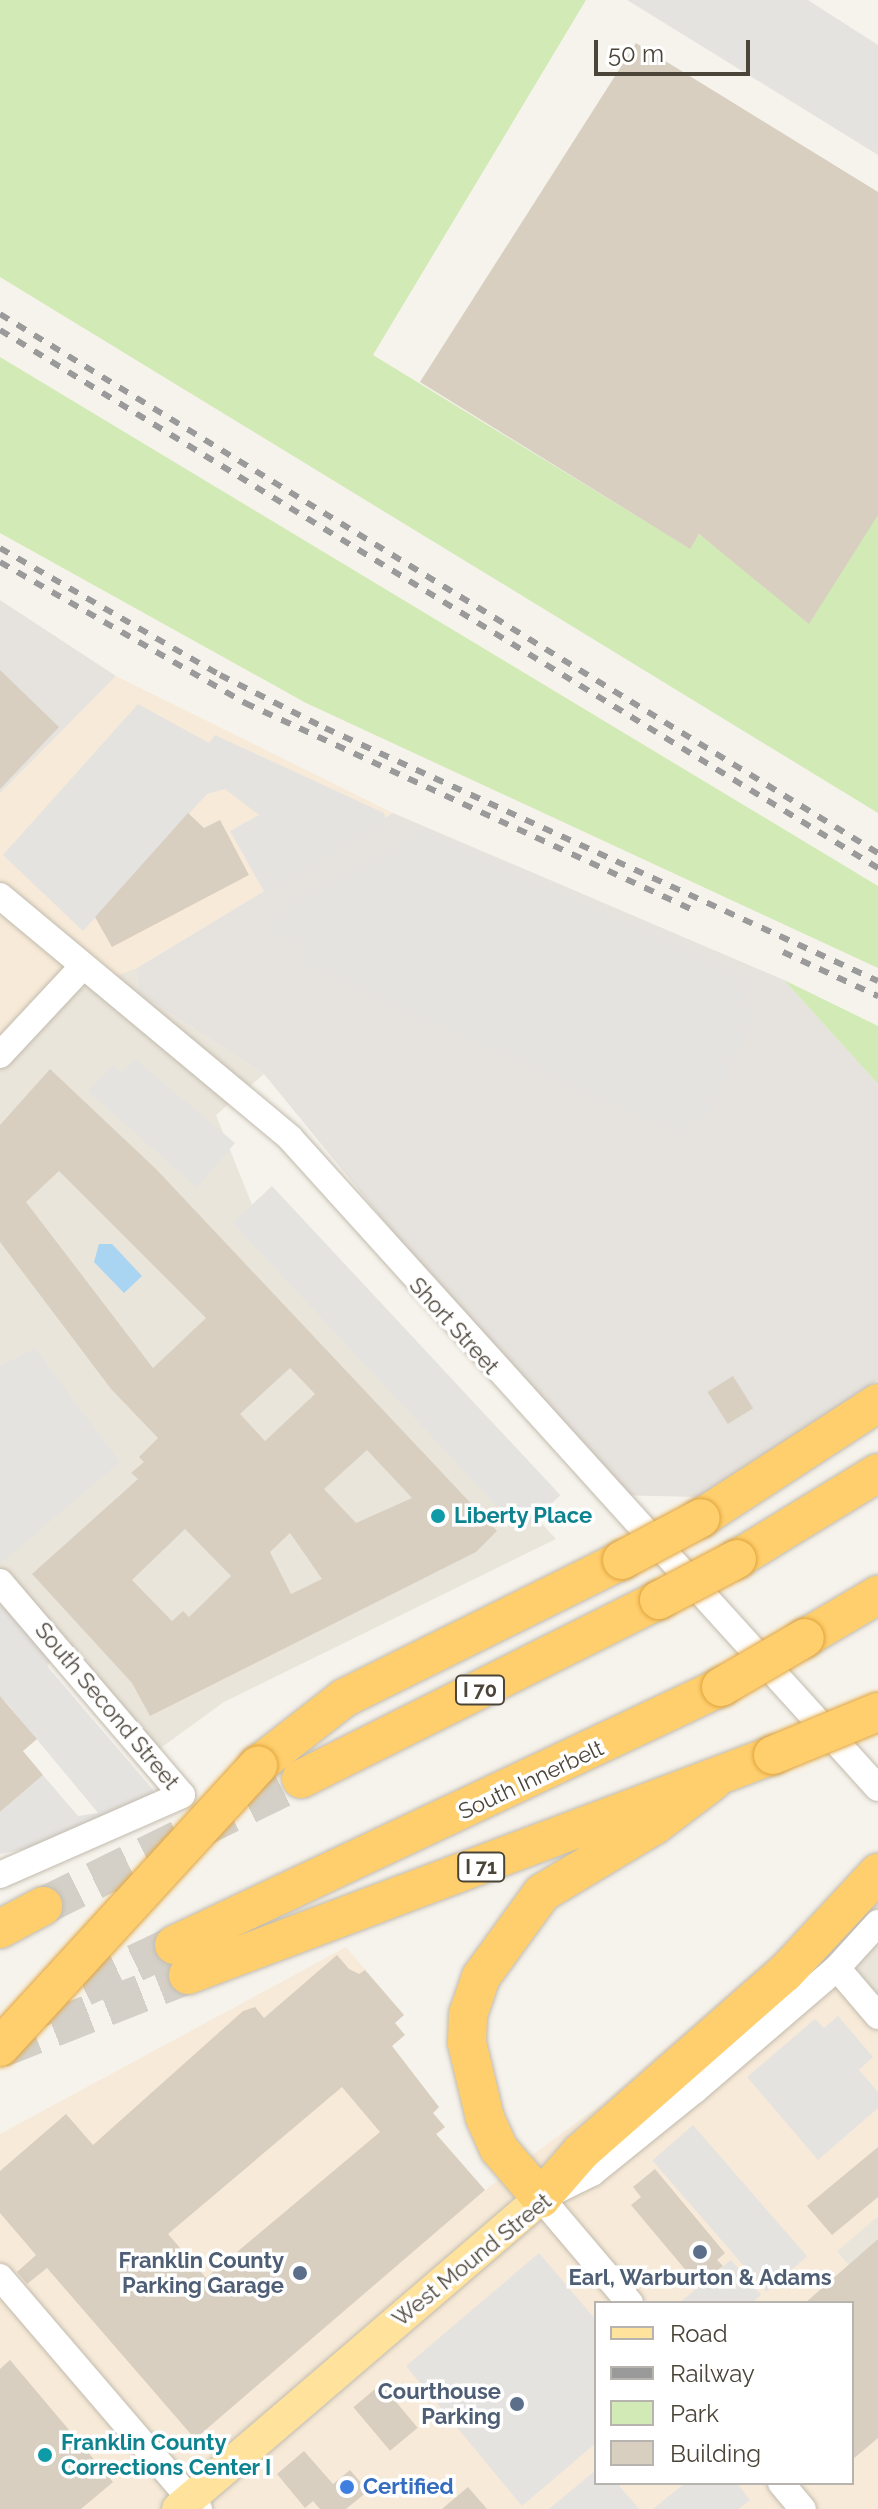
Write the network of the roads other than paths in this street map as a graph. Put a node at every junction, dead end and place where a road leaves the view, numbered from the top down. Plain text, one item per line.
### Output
1 (0, 896) edge
2 (83, 966) junction
3 (0, 1055) edge
4 (878, 1403) edge
5 (878, 1473) edge
6 (0, 1582) edge
7 (878, 1595) edge
8 (878, 1712) edge
9 (301, 1779) tunnel mouth
10 (713, 1781) junction
11 (878, 1788) edge
12 (878, 1873) edge
13 (0, 1875) edge
14 (43, 1906) tunnel mouth
15 (878, 1923) edge
16 (0, 1929) edge
17 (837, 1968) junction
18 (878, 2016) edge
19 (0, 2047) edge
20 (541, 2198) junction
21 (0, 2277) edge
22 (628, 2301) edge
23 (783, 2485) edge
24 (189, 2506) edge
25 (803, 2509) edge

1 - 2 street, Short Street
2 - 3 street
2 - 11 street, Short Street
4 - 19 highway, bridge
5 - 9 highway, I 70, bridge
6 - 13 street, South Second Street
7 - 10 highway, South Innerbelt / I 71, bridge
8 - 10 highway, I 71, bridge
10 - 20 highway
12 - 20 highway
14 - 16 highway
15 - 17 street, West Mound Street
17 - 18 street
17 - 20 street, West Mound Street
20 - 22 street
20 - 24 main road, West Mound Street
21 - 24 street
23 - 25 street

